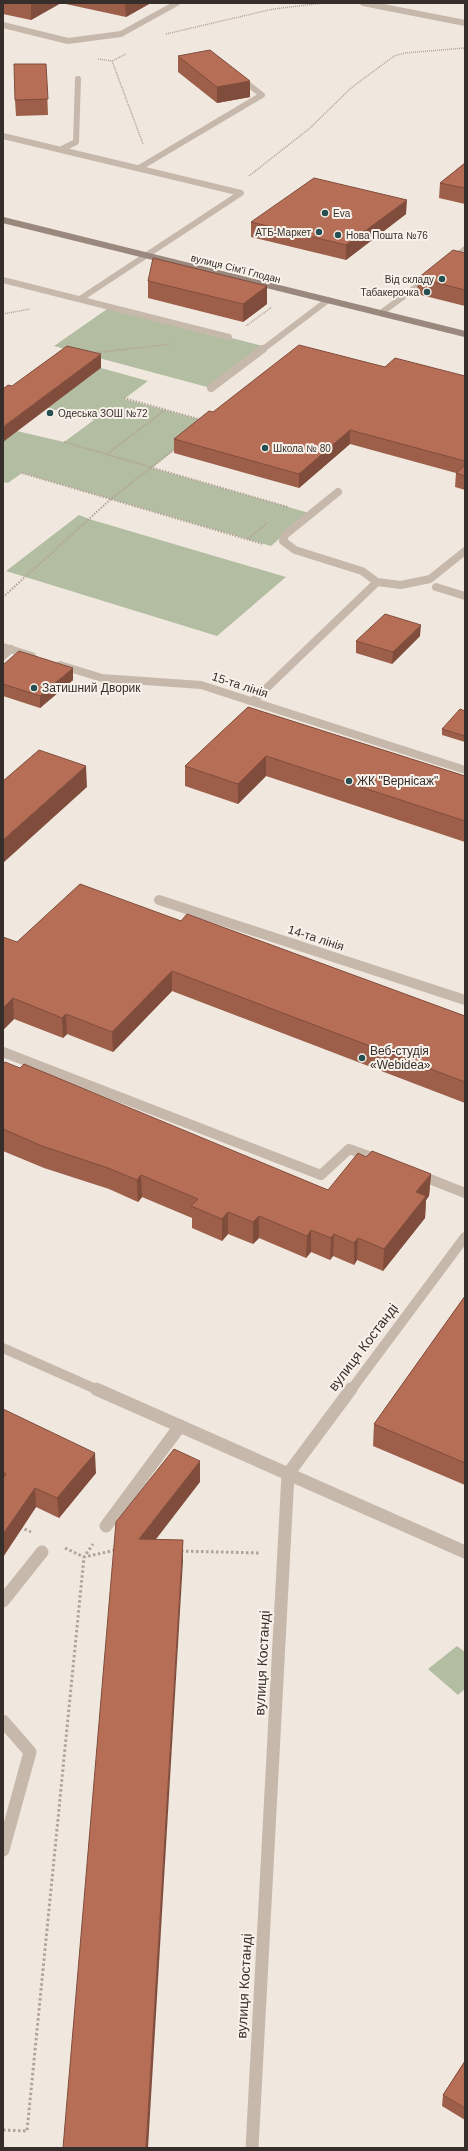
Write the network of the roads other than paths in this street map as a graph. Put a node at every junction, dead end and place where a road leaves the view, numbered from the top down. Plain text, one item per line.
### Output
1 (177, 3) edge
2 (363, 3) edge
3 (465, 23) edge
4 (3, 25) edge
5 (233, 72) edge
6 (78, 80) dead end
7 (3, 136) edge
8 (62, 149) junction
9 (139, 168) junction
10 (3, 220) edge
11 (465, 249) edge
12 (146, 256) junction
13 (447, 263) edge
14 (434, 273) edge
15 (3, 280) edge
16 (80, 299) junction
17 (328, 300) junction
18 (381, 313) junction
19 (465, 334) edge
20 (230, 337) road end
21 (210, 388) dead end
22 (338, 492) dead end
23 (465, 551) edge
24 (377, 582) junction
25 (436, 587) dead end
26 (465, 596) edge
27 (7, 648) edge
28 (3, 656) edge
29 (253, 701) junction
30 (465, 770) edge
31 (159, 900) dead end
32 (465, 1000) edge
33 (3, 1052) edge
34 (393, 1165) edge
35 (407, 1171) edge
36 (465, 1193) edge
37 (465, 1237) edge
38 (3, 1348) edge
39 (180, 1426) junction
40 (288, 1474) junction
41 (106, 1526) dead end
42 (42, 1552) dead end
43 (465, 1552) edge
44 (3, 1601) edge
45 (3, 1721) edge
46 (3, 1850) edge
47 (252, 2148) edge

1 - 4 street
2 - 3 street
5 - 9 street
6 - 8 street
7 - 8 street
8 - 9 street
9 - 12 street
10 - 12 street, вулиця Сім'ї Глодан
11 - 13 street
12 - 16 street
12 - 17 street, вулиця Сім'ї Глодан
14 - 18 street
15 - 16 street
16 - 20 street
17 - 18 street, вулиця Сім'ї Глодан
17 - 21 street
18 - 19 street, вулиця Сім'ї Глодан
22 - 24 street
23 - 24 street
24 - 29 street
25 - 26 street
27 - 28 street
27 - 29 street, 15-та лінія
29 - 30 street, 15-та лінія
31 - 32 street, 14-та лінія
33 - 34 street
35 - 36 street
37 - 40 street, вулиця Костанді
38 - 39 street
39 - 40 street
39 - 41 street
40 - 43 street
40 - 47 street, вулиця Костанді
42 - 44 street
45 - 46 street

